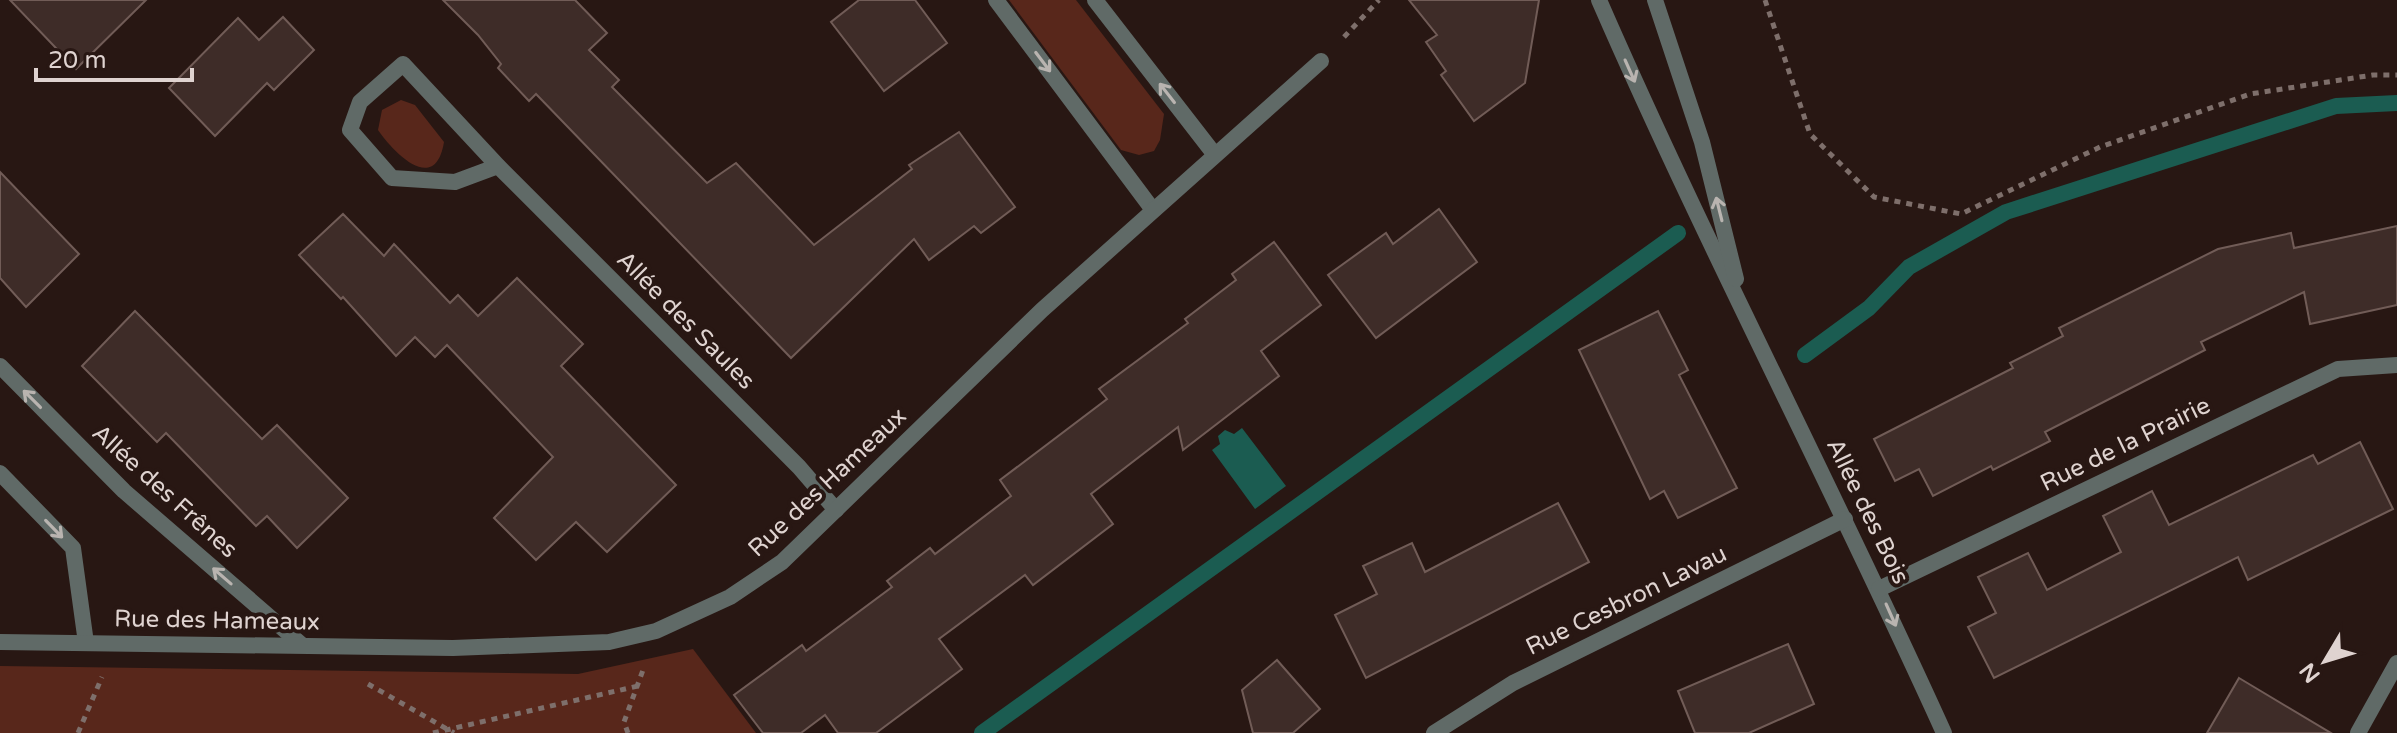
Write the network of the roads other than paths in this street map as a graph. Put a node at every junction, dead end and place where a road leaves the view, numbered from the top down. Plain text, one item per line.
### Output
1 (996, 0) edge
2 (1095, 0) edge
3 (1599, 0) edge
4 (1655, 0) edge
5 (1321, 61) road end
6 (1215, 155) junction
7 (498, 166) junction
8 (1153, 210) junction
9 (1744, 312) junction
10 (2397, 365) edge
11 (0, 366) edge
12 (0, 473) edge
13 (836, 510) junction
14 (1845, 519) junction
15 (1879, 589) junction
16 (0, 642) edge
17 (86, 643) junction
18 (302, 645) junction
19 (2397, 663) edge
20 (1434, 733) edge
21 (1944, 733) edge
22 (2358, 733) edge

1 -> 8 street
6 -> 2 street
3 -> 9 street, Allée des Bois
9 -> 4 street, Allée des Bois
5 - 6 street, Rue des Hameaux
6 - 8 street, Rue des Hameaux
7 - 7 street, Allée des Saules
7 - 13 street, Allée des Saules
8 - 13 street, Rue des Hameaux
9 - 14 street, Allée des Bois
10 - 15 street, Rue de la Prairie
18 -> 11 street, Allée des Frênes
12 -> 17 street
13 - 18 street, Rue des Hameaux
14 - 15 street, Allée des Bois
14 - 20 street, Rue Cesbron Lavau
15 -> 21 street, Allée des Bois
16 - 17 street, Rue des Hameaux
17 - 18 street, Rue des Hameaux
19 - 22 street

